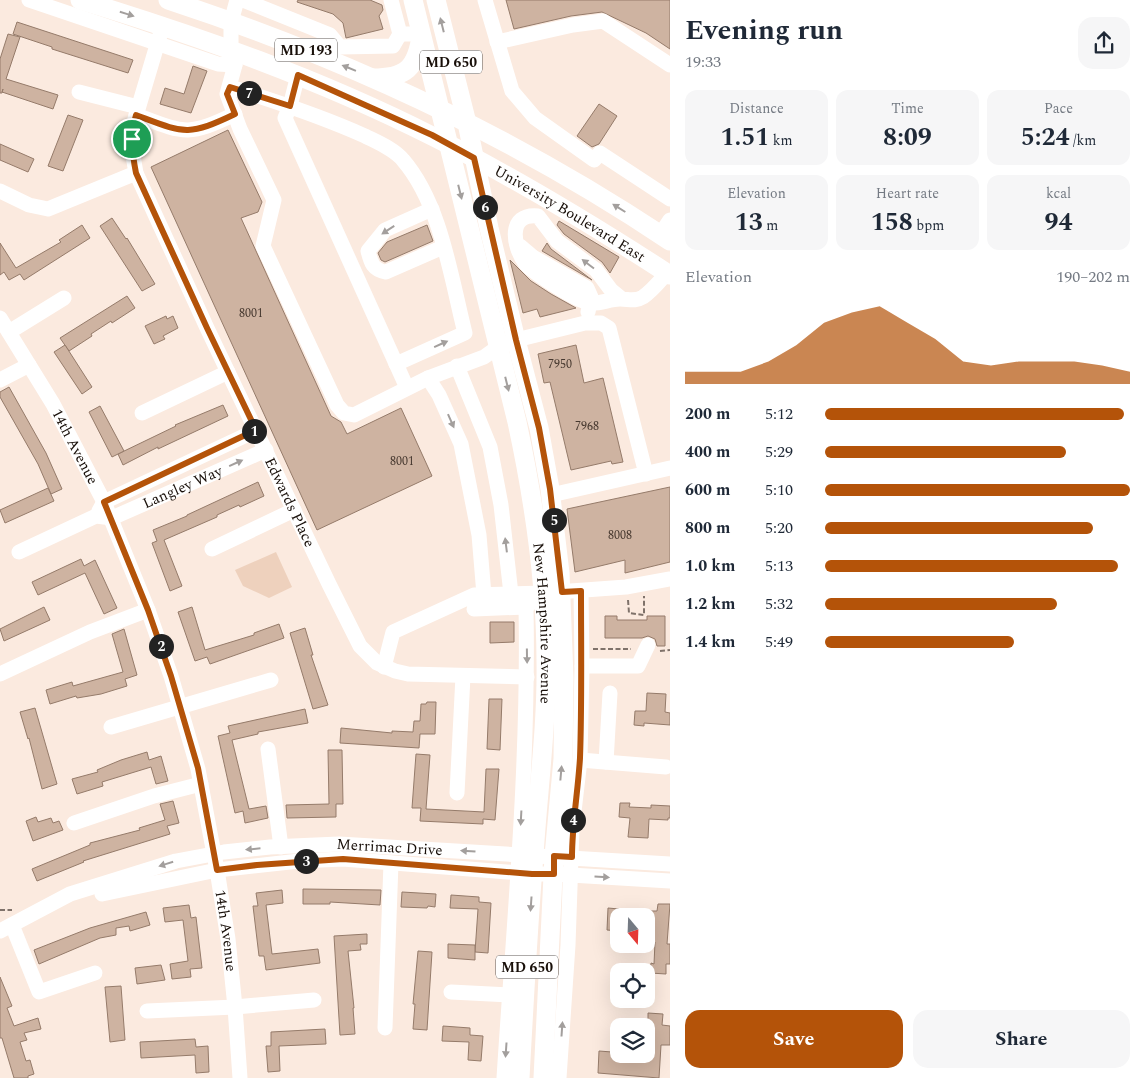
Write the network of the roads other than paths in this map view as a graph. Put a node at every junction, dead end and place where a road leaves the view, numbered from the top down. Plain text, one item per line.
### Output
1 (29, 0) edge
2 (80, 0) edge
3 (168, 0) edge
4 (237, 0) edge
5 (244, 0) edge
6 (391, 0) edge
7 (413, 0) edge
8 (436, 0) edge
9 (485, 0) edge
10 (231, 22) junction
11 (163, 25) junction
12 (422, 33) junction
13 (400, 34) junction
14 (497, 42) junction
15 (156, 44) junction
16 (233, 57) junction
17 (670, 65) edge
18 (298, 75) junction
19 (373, 78) junction
20 (230, 87) junction
21 (79, 92) dead end
22 (290, 106) junction
23 (441, 109) junction
24 (137, 111) junction
25 (235, 114) junction
26 (467, 123) junction
27 (449, 144) junction
28 (474, 158) junction
29 (136, 173) junction
30 (0, 191) edge
31 (670, 199) edge
32 (432, 209) junction
33 (667, 232) edge
34 (443, 247) junction
35 (669, 273) edge
36 (64, 298) dead end
37 (622, 299) junction
38 (590, 303) junction
39 (0, 318) edge
40 (585, 323) junction
41 (9, 332) junction
42 (516, 340) junction
43 (498, 347) junction
44 (396, 364) junction
45 (29, 365) junction
46 (457, 366) junction
47 (228, 372) junction
48 (428, 378) junction
49 (0, 380) edge
50 (407, 388) junction
51 (142, 413) dead end
52 (256, 430) junction
53 (266, 450) junction
54 (670, 468) edge
55 (646, 474) junction
56 (551, 495) junction
57 (104, 502) junction
58 (294, 510) junction
59 (96, 516) junction
60 (112, 518) junction
61 (212, 549) dead end
62 (19, 552) dead end
63 (670, 579) edge
64 (571, 591) junction
65 (543, 593) junction
66 (511, 594) junction
67 (484, 595) junction
68 (526, 607) junction
69 (474, 609) dead end
70 (148, 610) junction
71 (645, 648) road end
72 (582, 666) junction
73 (384, 667) junction
74 (0, 674) edge
75 (463, 676) junction
76 (527, 677) junction
77 (271, 680) dead end
78 (610, 693) dead end
79 (180, 708) junction
80 (111, 727) dead end
81 (268, 749) dead end
82 (580, 760) junction
83 (606, 762) junction
84 (666, 767) dead end
85 (201, 784) junction
86 (457, 793) dead end
87 (74, 823) dead end
88 (281, 847) junction
89 (214, 853) junction
90 (526, 855) junction
91 (391, 863) junction
92 (670, 864) edge
93 (563, 866) junction
94 (217, 870) junction
95 (525, 874) junction
96 (670, 881) edge
97 (31, 916) junction
98 (6, 928) edge
99 (95, 973) dead end
100 (451, 992) dead end
101 (510, 995) junction
102 (314, 1000) dead end
103 (235, 1006) junction
104 (147, 1011) dead end
105 (385, 1028) dead end
106 (240, 1078) edge
107 (504, 1078) edge
108 (520, 1078) edge
109 (543, 1078) edge
110 (559, 1078) edge

1 - 15 street
2 -> 11 main road, University Boulevard East / MD 193
3 - 10 main road, University Boulevard East / MD 193
4 - 10 street
5 - 13 street
6 - 13 street
7 - 12 main road, New Hampshire Avenue / MD 650
26 -> 8 main road, New Hampshire Avenue / MD 650
9 - 14 street
10 - 16 street
19 -> 10 main road, University Boulevard East / MD 193
11 - 15 street, Edwards Place
11 - 16 main road, University Boulevard East / MD 193
12 - 13 street
12 - 19 main road
12 - 23 main road, New Hampshire Avenue / MD 650
14 - 17 street
14 - 31 street
15 - 16 street
15 - 24 street, Edwards Place
16 - 18 main road, University Boulevard East / MD 193
16 - 20 street
18 - 22 street
18 - 27 main road, University Boulevard East / MD 193
19 - 23 main road, University Boulevard East / MD 193
20 - 22 street
20 - 25 street
21 - 24 street
22 - 32 street
22 - 44 street
23 - 26 main road, University Boulevard East / MD 193
23 - 27 main road, New Hampshire Avenue / MD 650
24 - 25 street
24 - 29 street, Edwards Place
25 - 50 street
26 - 28 main road, New Hampshire Avenue / MD 650
33 -> 26 main road, University Boulevard East / MD 193
27 - 28 main road, University Boulevard East / MD 193
27 -> 43 main road, New Hampshire Avenue / MD 650
28 - 35 main road, University Boulevard East / MD 193
28 - 42 main road, New Hampshire Avenue / MD 650
29 - 30 street
29 - 47 street, Edwards Place
32 - 34 street
32 -> 34 street
44 -> 34 street
35 - 37 street
36 - 41 street
37 - 38 street
37 -> 38 street
38 - 40 street
39 - 41 street, 14th Avenue
40 - 42 street
40 - 55 street
41 - 45 street, 14th Avenue
42 - 43 street
42 - 56 main road, New Hampshire Avenue / MD 650
43 - 46 street
43 -> 65 main road, New Hampshire Avenue / MD 650
44 - 50 street
45 - 49 street
45 - 57 street, 14th Avenue
46 - 48 street
66 -> 46 street
47 - 51 street
47 - 52 street, Edwards Place
48 - 50 street
48 -> 67 street
52 - 53 street, Edwards Place
52 - 57 street, Langley Way
53 - 58 street, Edwards Place
60 -> 53 street, Langley Way
54 - 55 street
55 - 56 street
56 - 64 main road, New Hampshire Avenue / MD 650
57 - 59 street
57 - 60 street, 14th Avenue
58 - 61 street
58 - 73 street, Edwards Place
59 - 60 street
59 - 62 street
60 - 70 street, 14th Avenue
63 - 64 street
64 - 65 street
64 - 72 street
93 -> 64 main road, New Hampshire Avenue / MD 650
65 - 66 street
65 - 68 street
65 - 90 main road, New Hampshire Avenue / MD 650
66 - 67 street
67 - 73 street
68 - 69 street
68 -> 76 street
70 - 74 street
70 - 79 street, 14th Avenue
71 - 72 street
72 - 82 street
73 - 75 street, Edwards Place
75 - 76 street, Edwards Place
75 - 86 street
76 -> 90 street
77 - 79 street
78 - 83 street
79 - 80 street
79 - 85 street, 14th Avenue
81 - 88 street
82 - 83 street
82 - 93 street
83 - 84 street
85 - 87 street
85 - 89 street, 14th Avenue
88 -> 89 street, Merrimac Drive
90 -> 88 street, Merrimac Drive
89 - 94 street, 14th Avenue
89 -> 97 street, Merrimac Drive
90 - 93 street, Merrimac Drive
90 - 95 main road, New Hampshire Avenue / MD 650
91 - 94 street, Merrimac Drive
91 - 95 street, Merrimac Drive
91 - 105 street
92 - 93 street, Merrimac Drive
93 - 95 street, Merrimac Drive
93 -> 96 street, Merrimac Drive
93 - 109 main road, New Hampshire Avenue / MD 650
110 -> 93 street
94 - 97 street, Merrimac Drive
94 - 103 street, 14th Avenue
95 - 101 street
95 -> 108 main road, New Hampshire Avenue / MD 650
97 - 98 street, Merrimac Drive
98 - 99 street
100 - 101 street
101 -> 107 street
102 - 103 street
103 - 104 street
103 - 106 street, 14th Avenue

